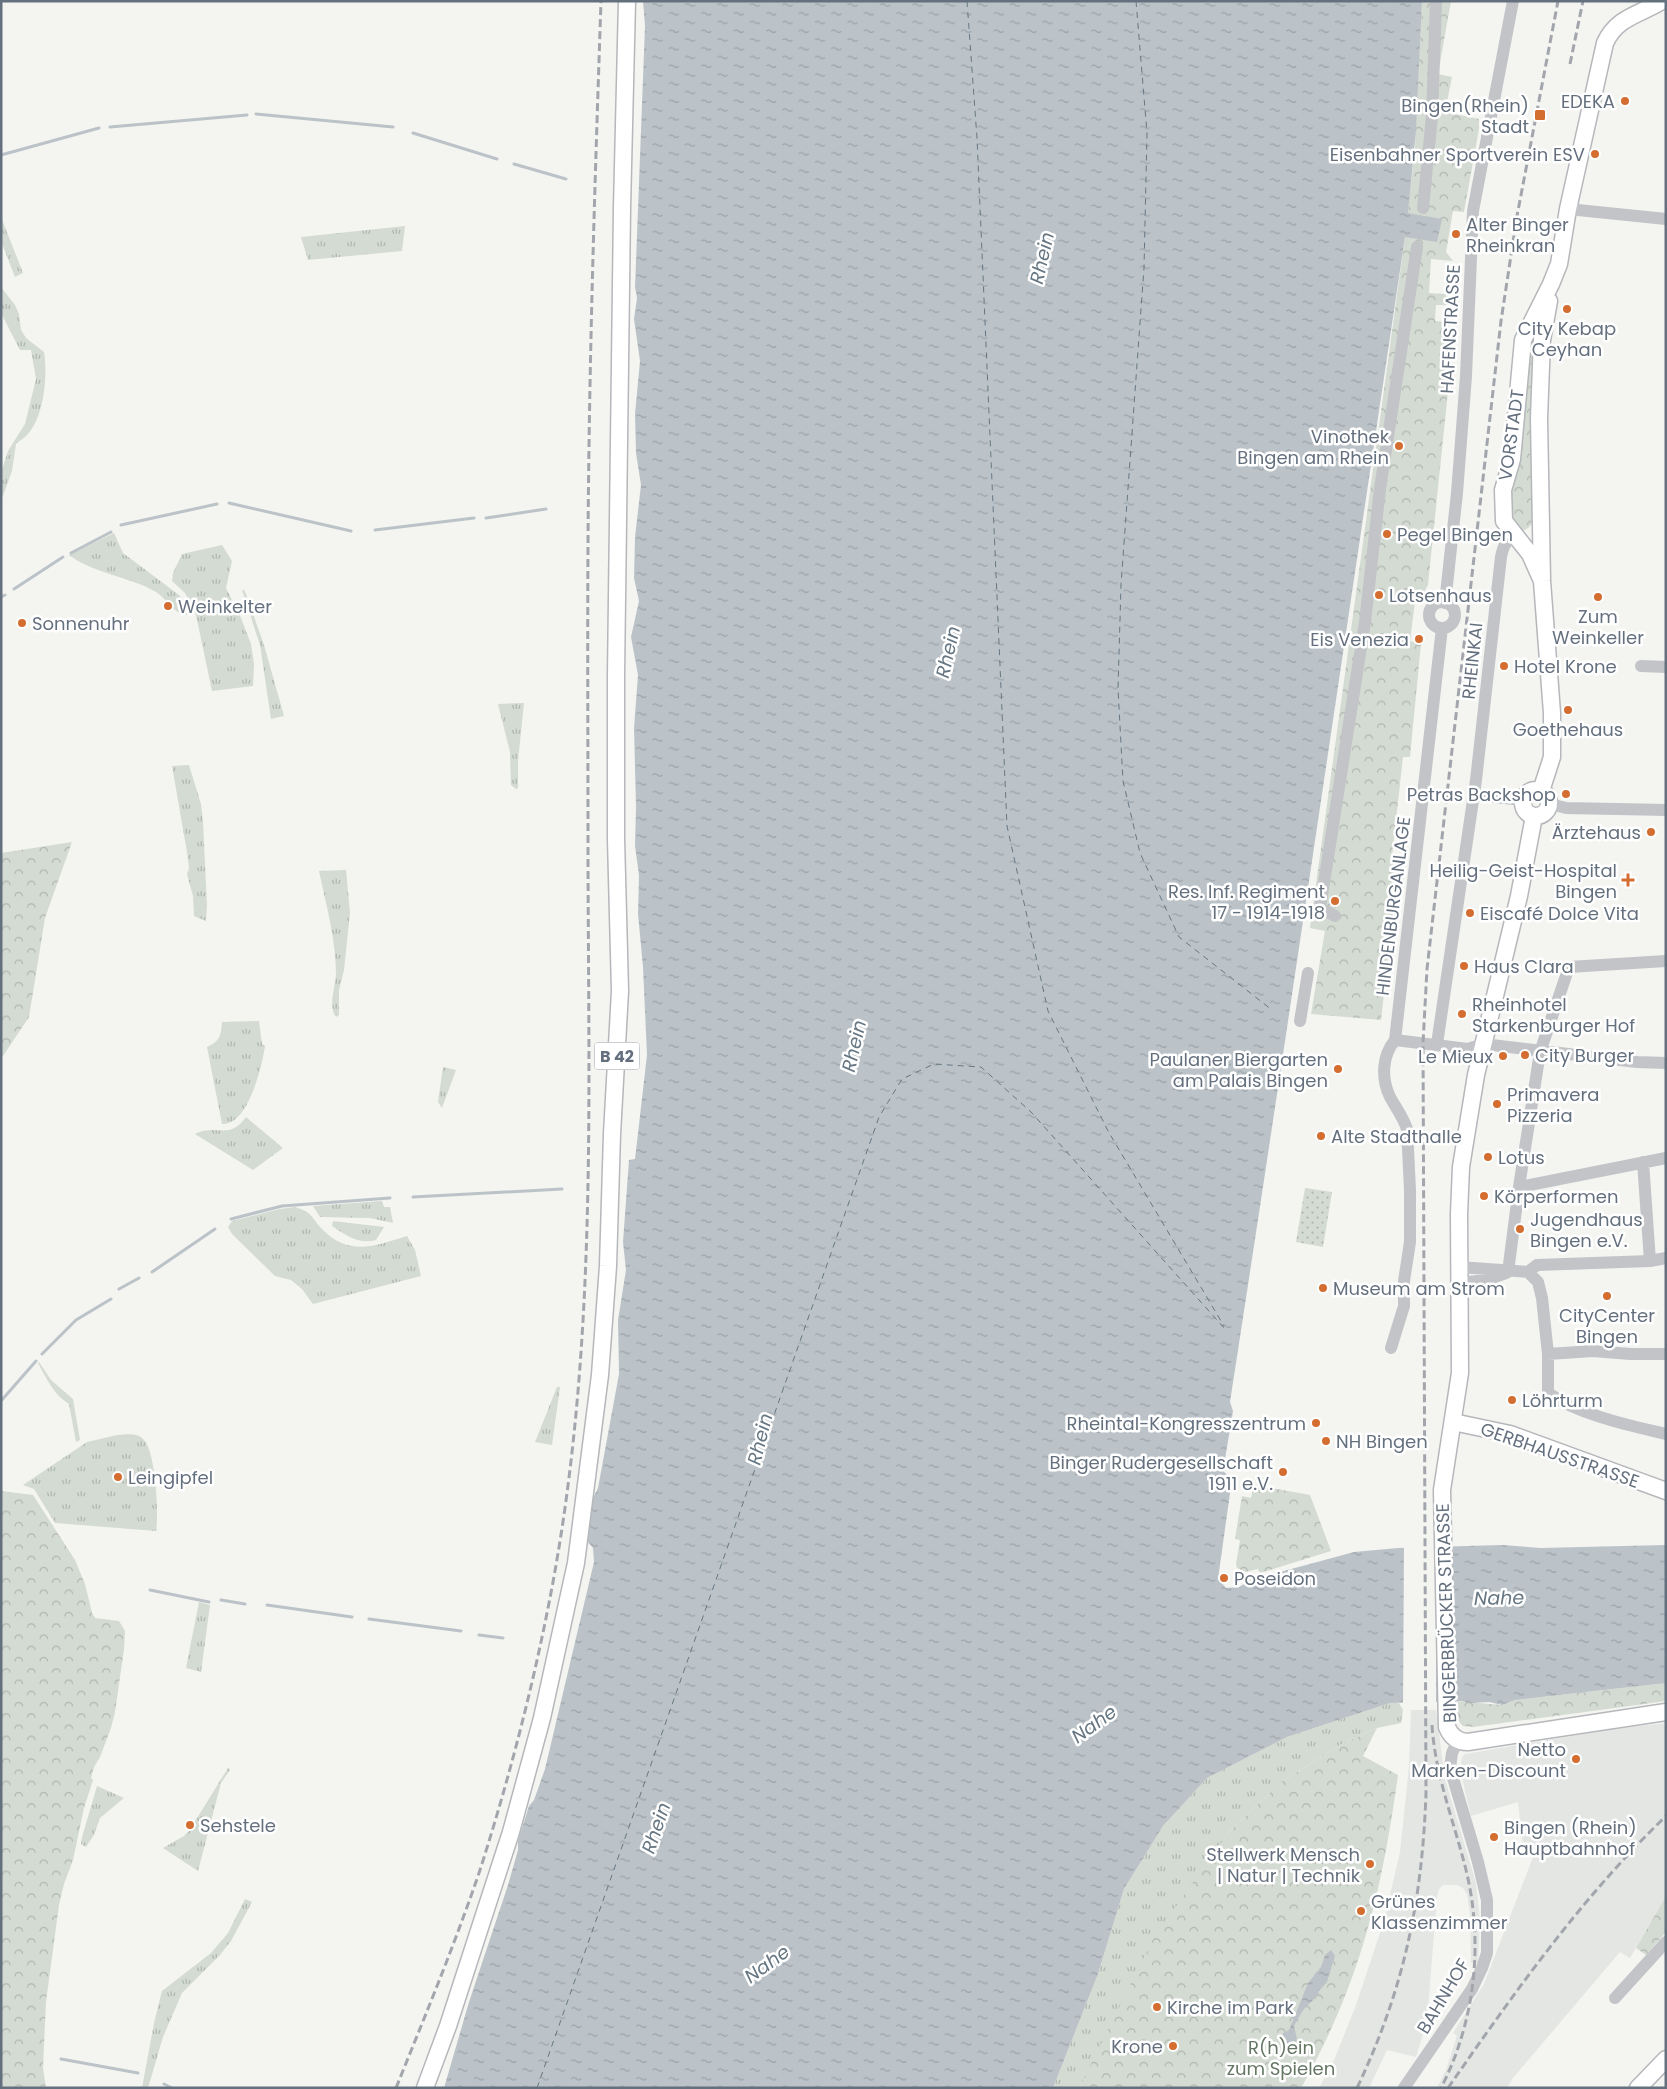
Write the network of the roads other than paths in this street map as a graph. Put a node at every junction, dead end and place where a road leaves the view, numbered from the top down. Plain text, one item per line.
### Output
1 (627, 1) edge
2 (1436, 1) edge
3 (1513, 1) edge
4 (1662, 1) edge
5 (1423, 208) dead end
6 (1568, 210) junction
7 (1666, 219) edge
8 (1417, 247) dead end
9 (1551, 284) junction
10 (1523, 340) junction
11 (1542, 340) junction
12 (1541, 520) junction
13 (1514, 536) junction
14 (1542, 581) junction
15 (1445, 603) junction
16 (1442, 628) junction
17 (1641, 666) dead end
18 (1666, 666) edge
19 (1474, 796) junction
20 (1545, 797) junction
21 (1524, 800) junction
22 (1666, 810) edge
23 (1534, 816) junction
24 (1334, 916) dead end
25 (1666, 961) edge
26 (1308, 973) dead end
27 (1300, 1021) dead end
28 (1395, 1040) junction
29 (1437, 1044) junction
30 (1483, 1044) junction
31 (1540, 1052) junction
32 (1666, 1063) edge
33 (1666, 1158) edge
34 (1643, 1162) junction
35 (1518, 1187) junction
36 (1660, 1261) edge
37 (1508, 1272) junction
38 (1528, 1272) junction
39 (1459, 1275) junction
40 (1391, 1348) dead end
41 (1548, 1354) junction
42 (1666, 1354) edge
43 (1453, 1422) junction
44 (1666, 1434) edge
45 (1666, 1491) edge
46 (1666, 1712) edge
47 (1458, 1740) junction
48 (1666, 1942) edge
49 (1615, 1998) dead end
50 (1666, 2059) edge
51 (425, 2088) edge
52 (1404, 2088) edge
53 (1638, 2088) edge

1 - 51 main road, B 42
2 - 5 street
3 - 15 street, HAFENSTRASSE
4 - 6 main road, VORSTADT
6 - 7 street
6 - 9 main road, VORSTADT
8 - 24 street
9 - 10 main road, VORSTADT
9 - 11 main road, VORSTADT
10 - 11 main road
10 - 13 main road, VORSTADT
11 - 12 main road, VORSTADT
12 - 13 main road
12 - 14 main road, VORSTADT
13 - 14 main road, VORSTADT
13 - 19 street, RHEINKAI
14 - 20 main road, VORSTADT
15 - 16 street, HAFENSTRASSE
15 - 16 street
16 - 28 street, HINDENBURGANLAGE
17 - 18 street
19 - 21 street
19 - 29 street, RHEINKAI
20 - 21 main road
20 - 22 street
20 - 23 main road
21 - 23 main road
23 - 30 main road
25 - 31 street
26 - 27 street
28 - 29 street
28 - 40 street, HINDENBURGANLAGE
29 - 30 street
30 - 31 street
30 - 39 main road, BINGERBRÜCKER STRASSE
31 - 32 street
31 - 35 street
33 - 34 street
34 - 35 street
34 - 36 street
35 - 37 street
36 - 38 street
37 - 38 street
37 - 39 street
38 - 41 street
39 - 43 main road, BINGERBRÜCKER STRASSE
41 - 42 street
41 - 44 street
43 - 45 main road, GERBHAUSSTRASSE
43 - 47 main road, BINGERBRÜCKER STRASSE
46 - 47 main road, BINGERBRÜCKER STRASSE
47 - 52 street, BAHNHOF
48 - 49 street
50 - 53 main road

